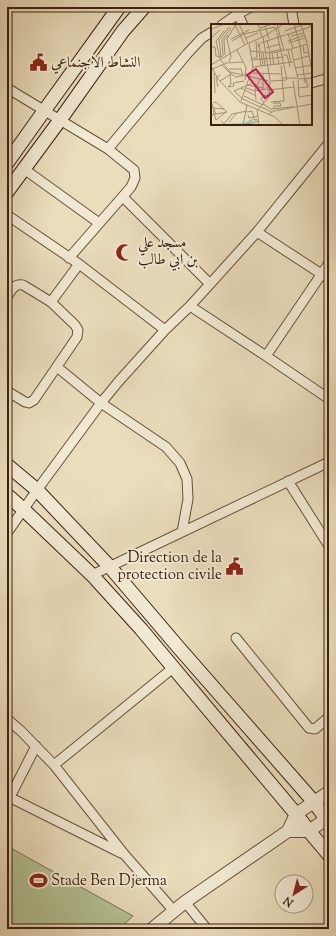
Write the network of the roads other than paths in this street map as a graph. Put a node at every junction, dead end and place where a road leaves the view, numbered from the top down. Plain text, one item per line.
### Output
1 (119, 7) edge
2 (144, 7) edge
3 (251, 7) edge
4 (291, 7) edge
5 (238, 14) junction
6 (223, 24) edge
7 (243, 24) edge
8 (294, 24) edge
9 (211, 33) edge
10 (329, 78) edge
11 (312, 83) edge
12 (7, 88) edge
13 (44, 111) junction
14 (60, 120) junction
15 (328, 145) edge
16 (108, 149) junction
17 (7, 163) edge
18 (24, 169) junction
19 (7, 192) edge
20 (122, 197) junction
21 (7, 215) edge
22 (99, 223) junction
23 (257, 232) junction
24 (69, 258) junction
25 (329, 263) edge
26 (79, 264) junction
27 (325, 276) edge
28 (210, 284) junction
29 (7, 297) edge
30 (51, 302) junction
31 (190, 306) junction
32 (165, 330) junction
33 (266, 356) junction
34 (57, 367) junction
35 (7, 392) edge
36 (329, 399) edge
37 (101, 403) junction
38 (329, 462) edge
39 (7, 465) edge
40 (288, 481) junction
41 (37, 490) junction
42 (7, 495) edge
43 (23, 509) junction
44 (182, 532) junction
45 (7, 533) edge
46 (329, 546) edge
47 (110, 567) junction
48 (92, 575) junction
49 (236, 638) dead end
50 (173, 668) junction
51 (329, 717) edge
52 (7, 719) edge
53 (36, 746) junction
54 (54, 765) junction
55 (329, 792) edge
56 (9, 796) edge
57 (314, 802) junction
58 (296, 814) junction
59 (328, 820) edge
60 (288, 831) junction
61 (309, 831) junction
62 (124, 854) junction
63 (329, 855) edge
64 (185, 902) junction
65 (174, 911) junction
66 (152, 929) edge
67 (207, 929) edge

1 - 13 main road
2 - 14 main road
3 - 5 street
4 - 8 street
5 - 6 street
5 - 7 street
9 - 16 street
10 - 11 street
12 - 13 street
13 - 14 street
13 - 17 main road
14 - 16 street
14 - 18 main road
15 - 23 street
16 - 20 street
18 - 19 main road
18 - 22 street
20 - 22 street
20 - 28 street
21 - 24 street
22 - 24 street
23 - 27 street
23 - 28 street
24 - 26 street
25 - 27 street
26 - 30 street
26 - 32 street
27 - 33 street
28 - 31 street
29 - 30 street
30 - 34 street
31 - 32 street
31 - 33 street
32 - 37 street
33 - 36 street
34 - 35 street
34 - 37 street
37 - 41 street
37 - 44 street
38 - 40 street
39 - 41 main road
40 - 44 street
40 - 46 street
41 - 43 street
41 - 47 main road
42 - 43 main road
43 - 45 street
43 - 48 main road
44 - 47 street
47 - 48 street
47 - 57 main road
48 - 50 main road
49 - 51 street
50 - 54 street
50 - 58 main road
52 - 53 street
53 - 54 street
53 - 56 street
54 - 62 street
55 - 57 street
56 - 62 street
57 - 58 street
57 - 59 main road
58 - 60 street
58 - 61 main road
59 - 61 street
60 - 61 street
60 - 64 street
61 - 63 main road
62 - 65 street
64 - 65 street
64 - 67 street
65 - 66 street

